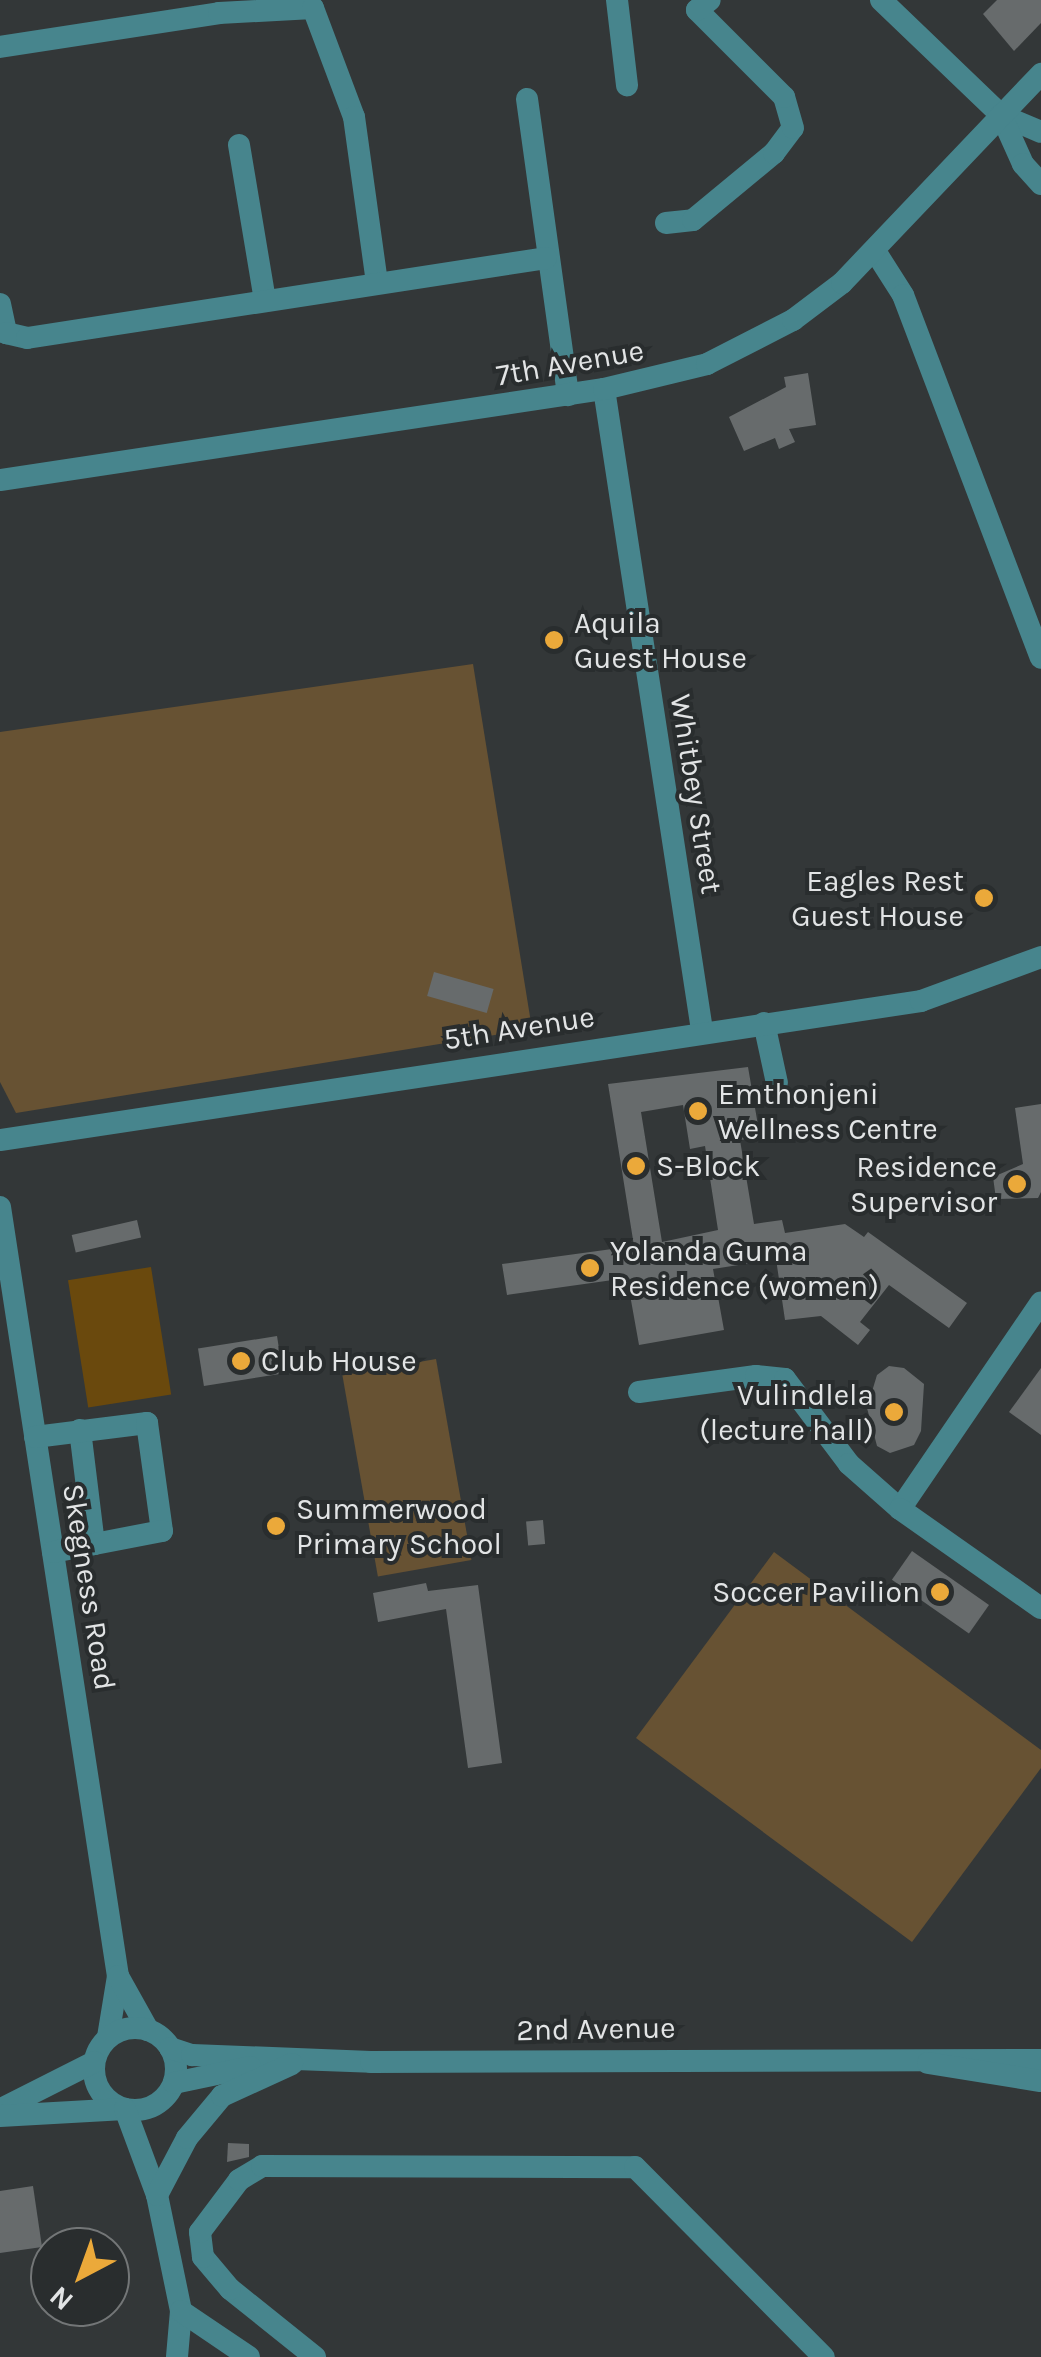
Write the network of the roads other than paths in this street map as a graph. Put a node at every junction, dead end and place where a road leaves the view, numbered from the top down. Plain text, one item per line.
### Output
1 (617, 0) edge
2 (881, 0) edge
3 (697, 3) edge
4 (0, 47) edge
5 (1041, 74) edge
6 (627, 85) dead end
7 (528, 99) dead end
8 (1002, 115) junction
9 (1041, 132) edge
10 (239, 145) dead end
11 (1041, 184) edge
12 (666, 223) dead end
13 (874, 250) junction
14 (546, 258) junction
15 (377, 283) junction
16 (264, 300) junction
17 (0, 304) edge
18 (604, 389) junction
19 (568, 395) junction
20 (0, 480) edge
21 (1041, 658) edge
22 (1041, 958) edge
23 (764, 1022) junction
24 (702, 1030) junction
25 (778, 1083) dead end
26 (0, 1140) edge
27 (0, 1208) edge
28 (1041, 1302) edge
29 (639, 1392) dead end
30 (80, 1430) junction
31 (35, 1436) junction
32 (900, 1509) junction
33 (94, 1544) junction
34 (53, 1552) junction
35 (1041, 1608) edge
36 (118, 1976) junction
37 (148, 2030) junction
38 (108, 2037) junction
39 (170, 2048) junction
40 (914, 2060) junction
41 (1041, 2060) edge
42 (289, 2061) junction
43 (94, 2062) junction
44 (1041, 2081) edge
45 (174, 2083) junction
46 (158, 2104) junction
47 (125, 2109) junction
48 (0, 2113) edge
49 (150, 2164) junction
50 (157, 2195) junction
51 (181, 2311) junction
52 (177, 2357) edge
53 (248, 2357) edge
54 (315, 2357) edge
55 (824, 2357) edge

1 - 6 street
2 - 8 street
3 - 12 street
4 - 15 street
5 - 8 street, 7th Avenue
7 - 14 street
8 - 9 street
8 - 11 street
8 - 13 street, 7th Avenue
10 - 16 street
13 - 18 street, 7th Avenue
13 - 21 street
14 - 15 street
14 - 19 street
15 - 16 street
16 - 17 street
18 - 19 street, 7th Avenue
18 - 24 street, Whitbey Street
19 - 20 street, 7th Avenue
22 - 23 street, 5th Avenue
23 - 24 street, 5th Avenue
23 - 25 street
24 - 26 street, 5th Avenue
27 - 31 street, Skegness Road
28 - 32 street
29 - 32 street
30 - 31 street
30 - 33 street
30 - 33 street
31 - 34 street, Skegness Road
32 - 35 street
33 - 34 street
34 - 36 street, Skegness Road
36 - 37 street, Skegness Road
36 - 38 street, Skegness Road
37 - 38 street
37 - 39 street
38 - 43 street
39 - 42 street, 2nd Avenue
39 - 45 street
40 - 41 street, 2nd Avenue
40 - 42 street, 2nd Avenue
40 - 44 street, 2nd Avenue
42 - 45 street, 2nd Avenue
42 - 50 street
43 - 47 street
43 - 48 street
45 - 46 street
46 - 47 street
46 - 49 street
47 - 48 street
47 - 49 street
49 - 50 street
50 - 51 street
51 - 52 street
51 - 53 street
54 - 55 street

